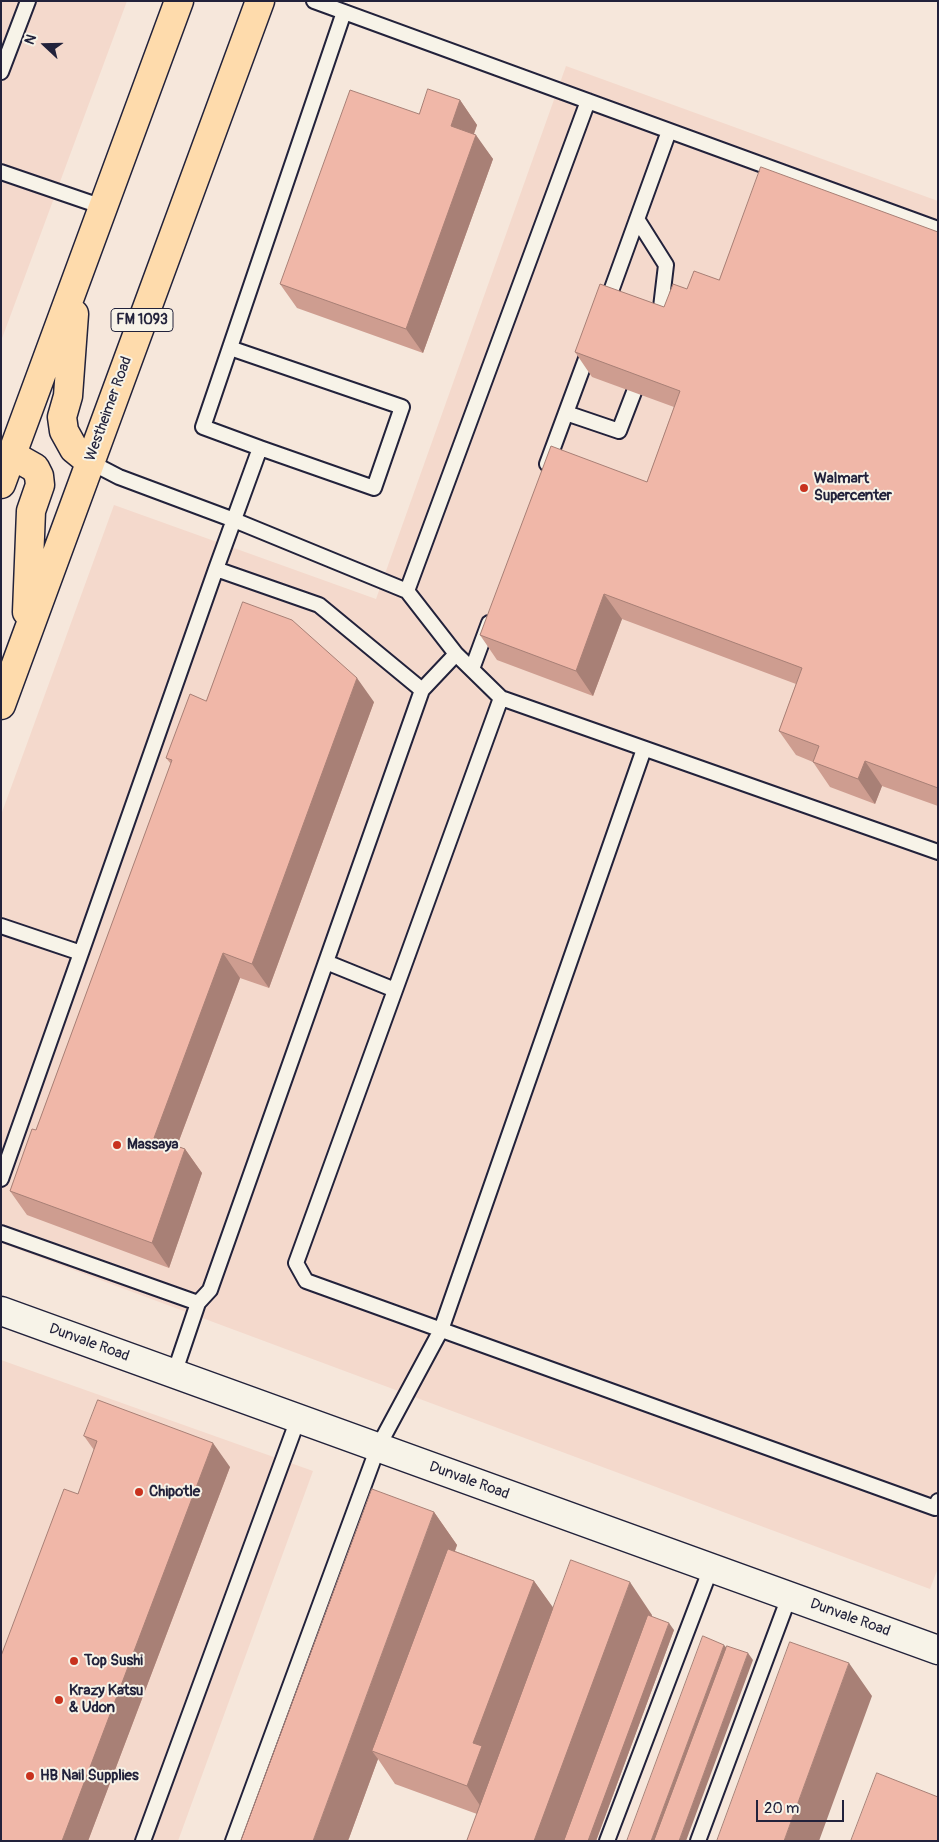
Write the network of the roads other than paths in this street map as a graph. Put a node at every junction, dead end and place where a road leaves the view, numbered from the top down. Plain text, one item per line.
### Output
1 (28, 1) edge
2 (179, 1) edge
3 (260, 1) edge
4 (314, 1) edge
5 (344, 12) junction
6 (1, 72) edge
7 (588, 101) junction
8 (669, 131) junction
9 (1, 172) edge
10 (103, 208) junction
11 (637, 219) junction
12 (938, 230) edge
13 (76, 282) junction
14 (600, 321) edge
15 (659, 324) edge
16 (593, 339) edge
17 (230, 348) junction
18 (634, 392) edge
19 (566, 413) junction
20 (260, 448) junction
21 (7, 453) edge
22 (90, 462) junction
23 (542, 477) edge
24 (1, 484) edge
25 (234, 520) junction
26 (216, 569) junction
27 (407, 591) junction
28 (492, 614) edge
29 (25, 639) junction
30 (456, 654) junction
31 (472, 669) junction
32 (422, 690) junction
33 (501, 698) junction
34 (1, 705) edge
35 (644, 748) junction
36 (938, 852) edge
37 (1, 926) edge
38 (81, 953) junction
39 (326, 962) junction
40 (395, 990) junction
41 (1, 1179) edge
42 (1, 1233) edge
43 (198, 1303) junction
44 (1, 1311) edge
45 (442, 1330) junction
46 (174, 1374) junction
47 (298, 1419) junction
48 (378, 1448) junction
49 (938, 1501) edge
50 (711, 1568) junction
51 (790, 1597) junction
52 (938, 1650) edge
53 (143, 1841) edge
54 (234, 1841) edge
55 (607, 1841) edge
56 (698, 1841) edge

1 - 6 lane
2 - 10 main road
3 - 22 main road, Westheimer Road / FM 1093
4 - 5 lane
5 - 7 lane
5 - 17 lane
7 - 8 lane
7 - 27 lane
8 - 11 lane
8 - 12 lane
9 - 10 lane
10 - 13 main road
11 - 14 lane
11 - 15 lane
13 - 21 main road
13 - 22 main road
16 - 19 lane
17 - 20 lane
17 - 20 lane
18 - 19 lane
19 - 23 lane
20 - 25 lane
21 - 24 main road
21 - 29 main road
22 - 25 lane
22 - 29 main road, Westheimer Road / FM 1093
25 - 26 lane
25 - 27 lane
26 - 32 lane
26 - 38 lane
27 - 30 lane
28 - 31 lane
29 - 34 main road, Westheimer Road / FM 1093
30 - 31 lane
30 - 32 lane
31 - 33 lane
32 - 39 lane
33 - 35 lane
33 - 40 lane
35 - 36 lane
35 - 45 lane
37 - 38 lane
38 - 41 lane
39 - 40 lane
39 - 43 lane
40 - 45 lane
42 - 43 lane
43 - 46 lane
44 - 46 street, Dunvale Road
45 - 48 lane
45 - 49 lane
46 - 47 street, Dunvale Road
47 - 48 street, Dunvale Road
47 - 53 lane
48 - 50 street, Dunvale Road
48 - 54 lane
50 - 51 street, Dunvale Road
50 - 55 lane
51 - 52 street, Dunvale Road
51 - 56 lane

